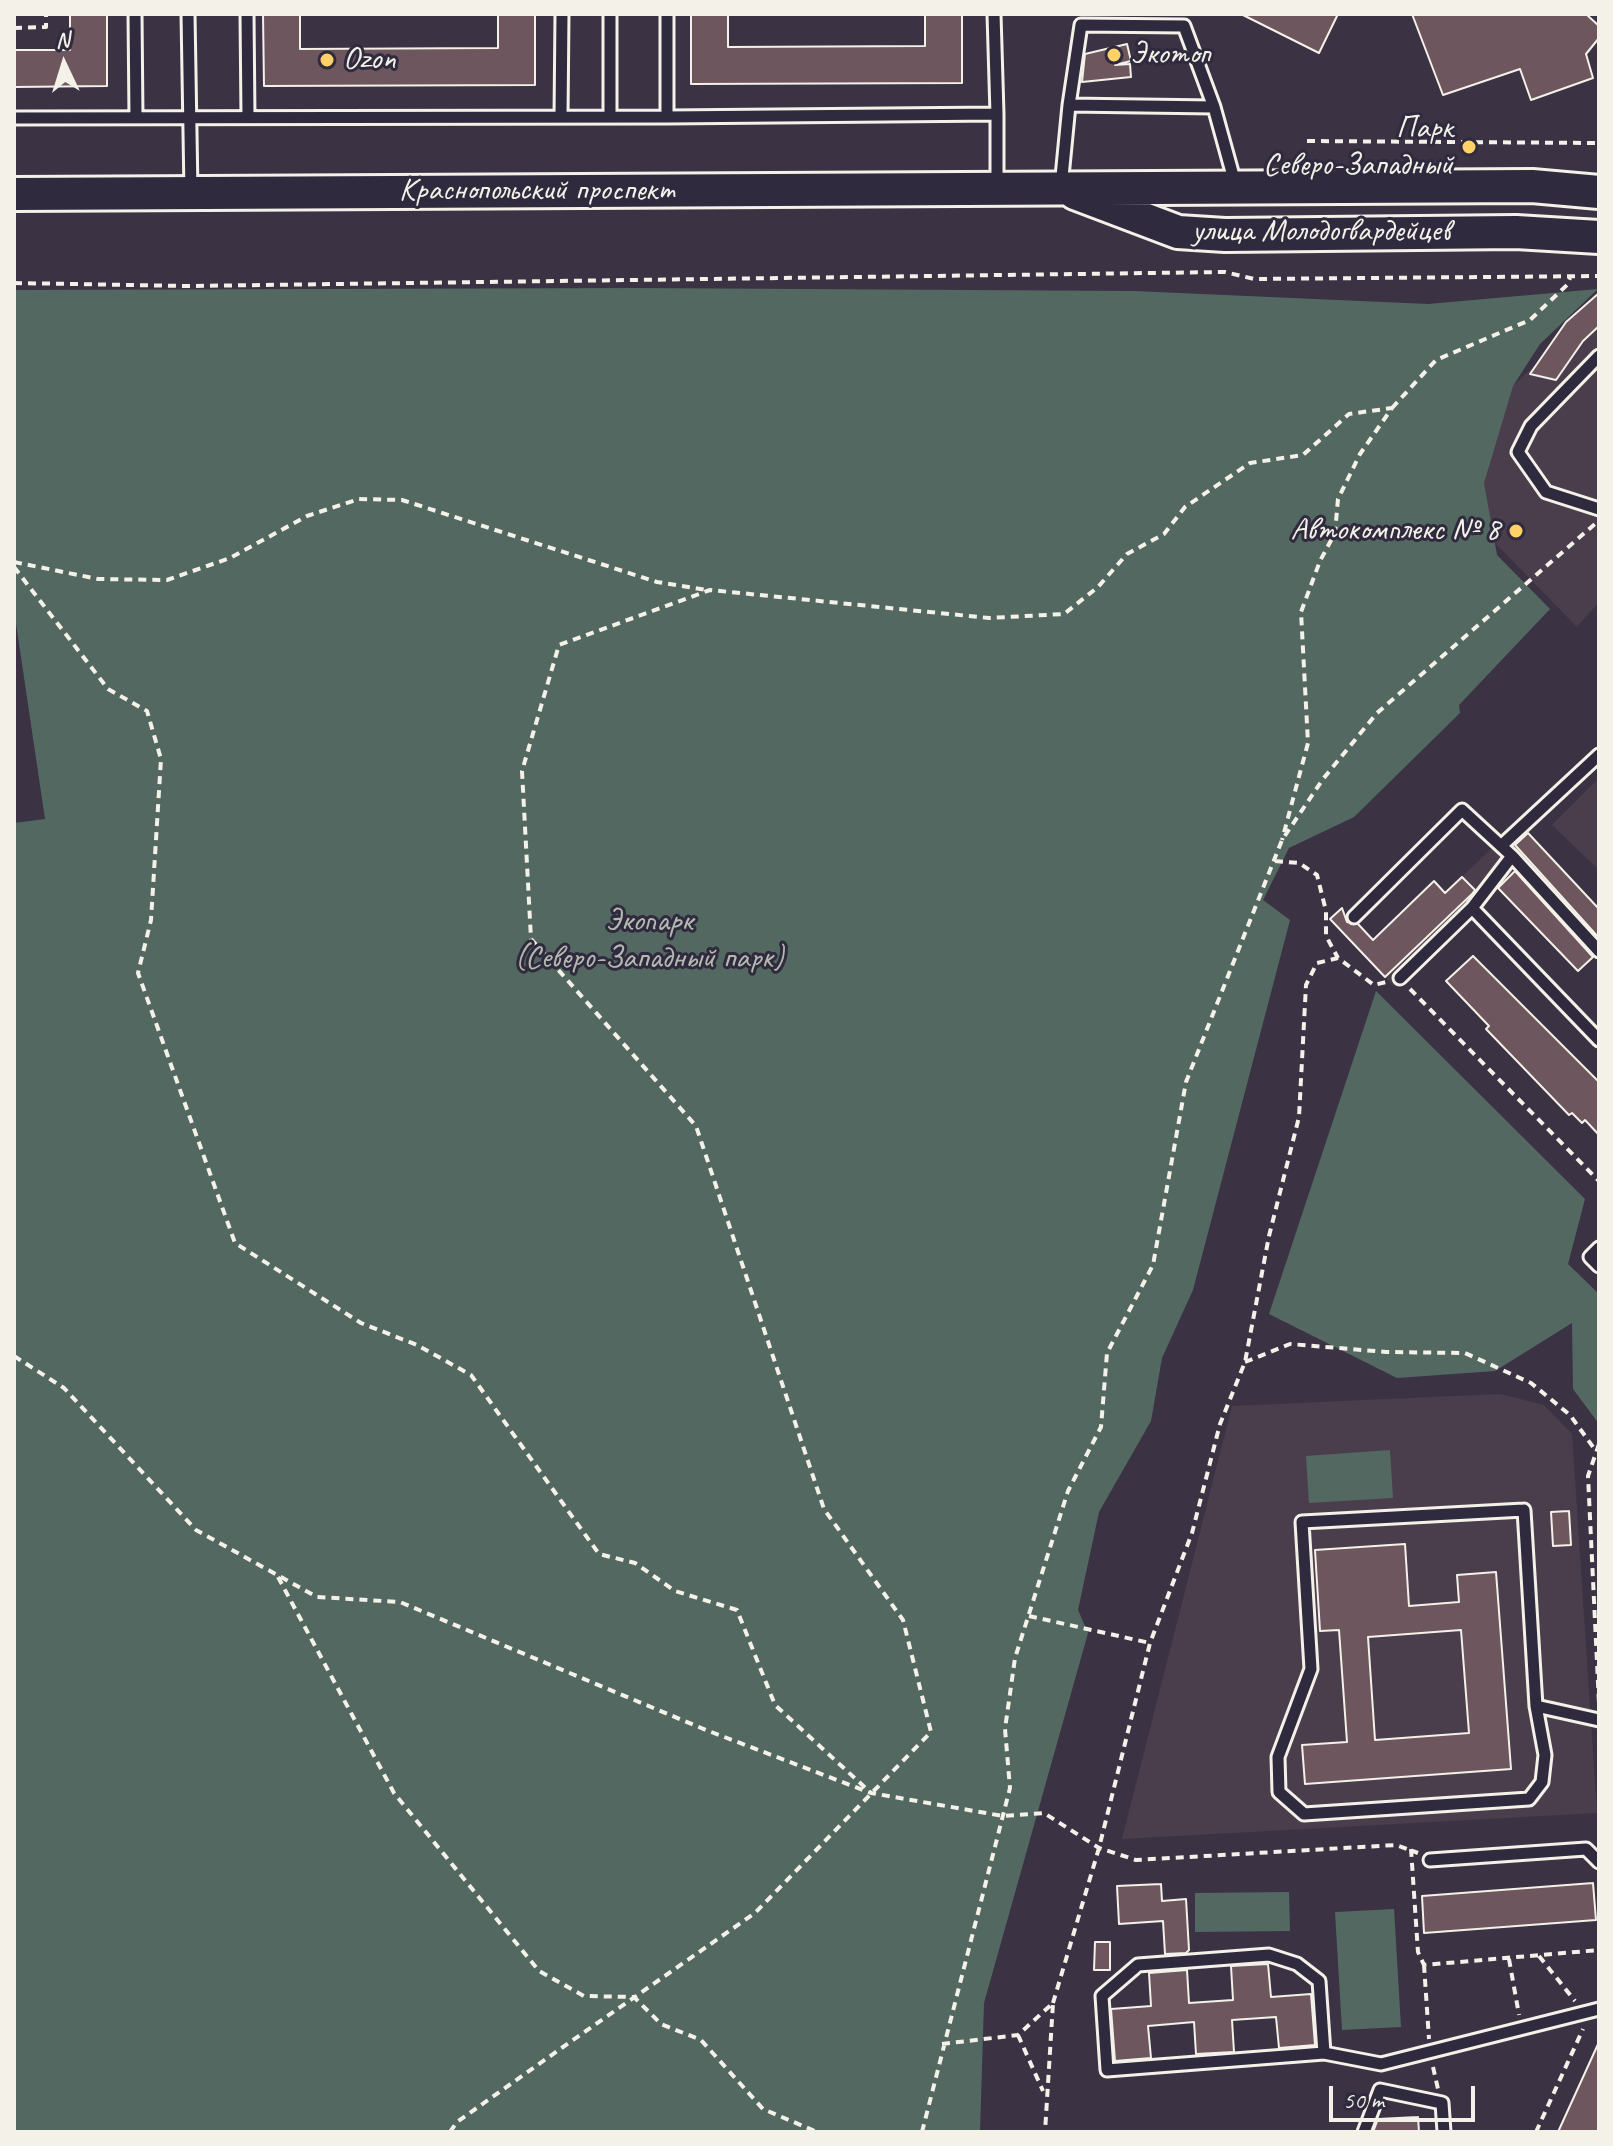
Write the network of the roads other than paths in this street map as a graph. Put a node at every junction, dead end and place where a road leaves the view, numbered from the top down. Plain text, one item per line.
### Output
1 (135, 14) edge
2 (188, 14) edge
3 (247, 14) edge
4 (562, 14) edge
5 (610, 14) edge
6 (667, 14) edge
7 (994, 14) edge
8 (1069, 105) junction
9 (1214, 107) junction
10 (997, 114) junction
11 (136, 117) junction
12 (189, 117) junction
13 (248, 117) junction
14 (561, 117) junction
15 (610, 117) junction
16 (667, 117) junction
17 (14, 118) edge
18 (1237, 187) junction
19 (997, 188) junction
20 (1061, 188) junction
21 (1599, 192) edge
22 (191, 193) junction
23 (14, 194) edge
24 (1599, 237) edge
25 (1599, 357) edge
26 (1599, 509) edge
27 (1599, 755) edge
28 (1501, 846) junction
29 (1512, 856) junction
30 (1472, 908) junction
31 (1354, 917) dead end
32 (1599, 951) edge
33 (1400, 978) road end
34 (1599, 1040) edge
35 (1599, 1248) edge
36 (1599, 1266) edge
37 (1536, 1706) junction
38 (1599, 1720) edge
39 (1430, 1860) road end
40 (1599, 1862) edge
41 (1592, 2011) edge
42 (1324, 2053) junction
43 (1364, 2132) edge
44 (1444, 2132) edge

1 - 11 lane
2 - 12 lane
3 - 13 lane
4 - 14 lane
5 - 15 lane
6 - 16 lane
7 - 10 lane
8 - 9 lane
8 - 9 lane
8 - 20 lane
9 - 18 lane
10 - 16 lane
10 - 19 lane
11 - 12 lane
11 - 17 lane
12 - 13 lane
12 - 22 lane
13 - 14 lane
14 - 15 lane
15 - 16 lane
18 - 20 street, улица Молодогвардейцев
18 - 21 street, улица Молодогвардейцев
19 - 20 street, Краснопольский проспект
19 - 22 street, Краснопольский проспект
20 - 24 street, улица Молодогвардейцев
22 - 23 street, Краснопольский проспект
25 - 26 lane
27 - 28 lane
28 - 29 lane
28 - 31 lane
29 - 30 lane
29 - 32 lane
30 - 33 lane
30 - 34 lane
35 - 36 lane
37 - 37 lane
37 - 38 lane
39 - 40 lane
41 - 42 lane
42 - 42 lane
43 - 44 lane

